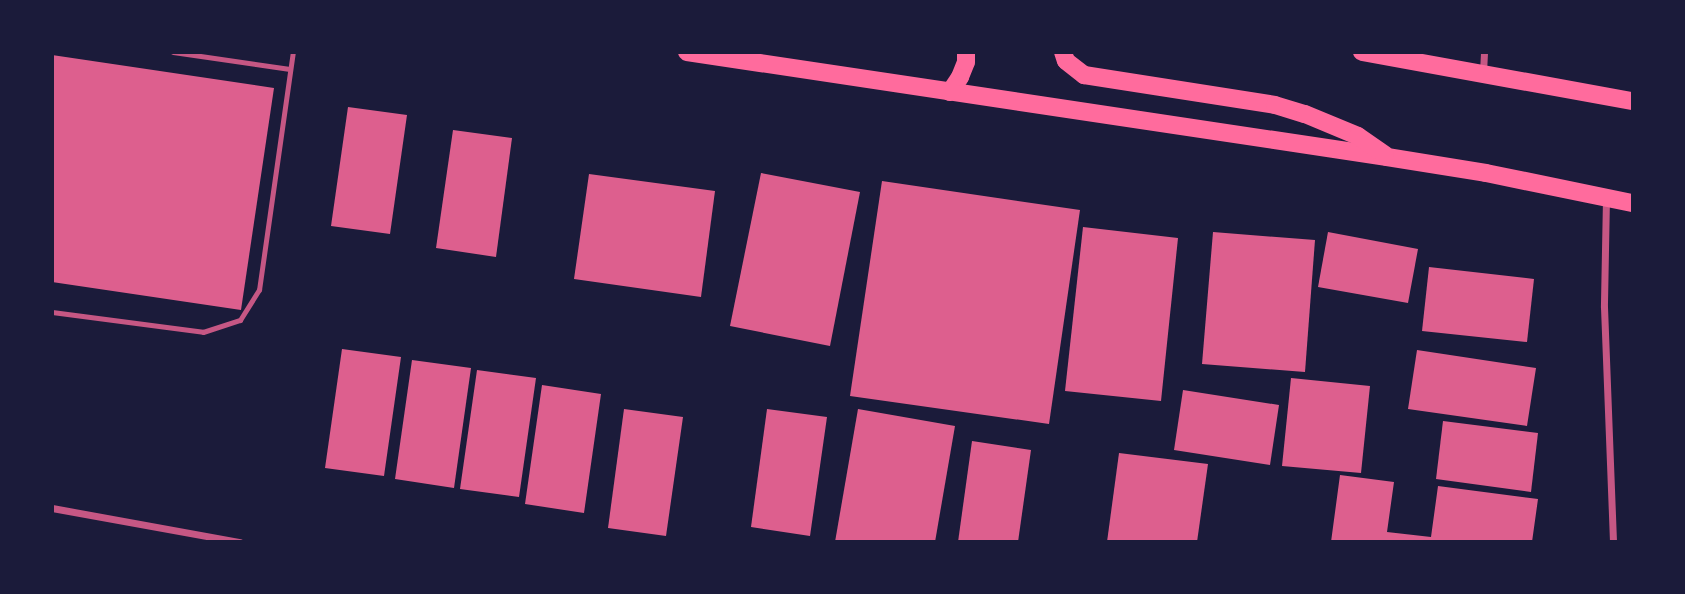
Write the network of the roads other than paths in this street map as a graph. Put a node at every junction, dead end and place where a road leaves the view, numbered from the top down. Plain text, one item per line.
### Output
1 (173, 52) edge
2 (293, 52) edge
3 (687, 52) edge
4 (966, 52) edge
5 (1063, 52) edge
6 (1362, 52) edge
7 (1483, 52) edge
8 (290, 69) junction
9 (1483, 72) junction
10 (950, 92) junction
11 (1631, 101) edge
12 (1388, 158) junction
13 (1606, 197) junction
14 (1631, 203) edge
15 (52, 312) edge
16 (52, 508) edge
17 (240, 541) edge
18 (1613, 541) edge

1 - 8 lane
2 - 8 lane
3 - 10 main road
4 - 10 main road
5 - 12 main road
6 - 9 main road
7 - 9 street
8 - 15 lane
9 - 11 main road
10 - 12 main road
12 - 13 main road
13 - 14 main road
13 - 18 street
16 - 17 street

